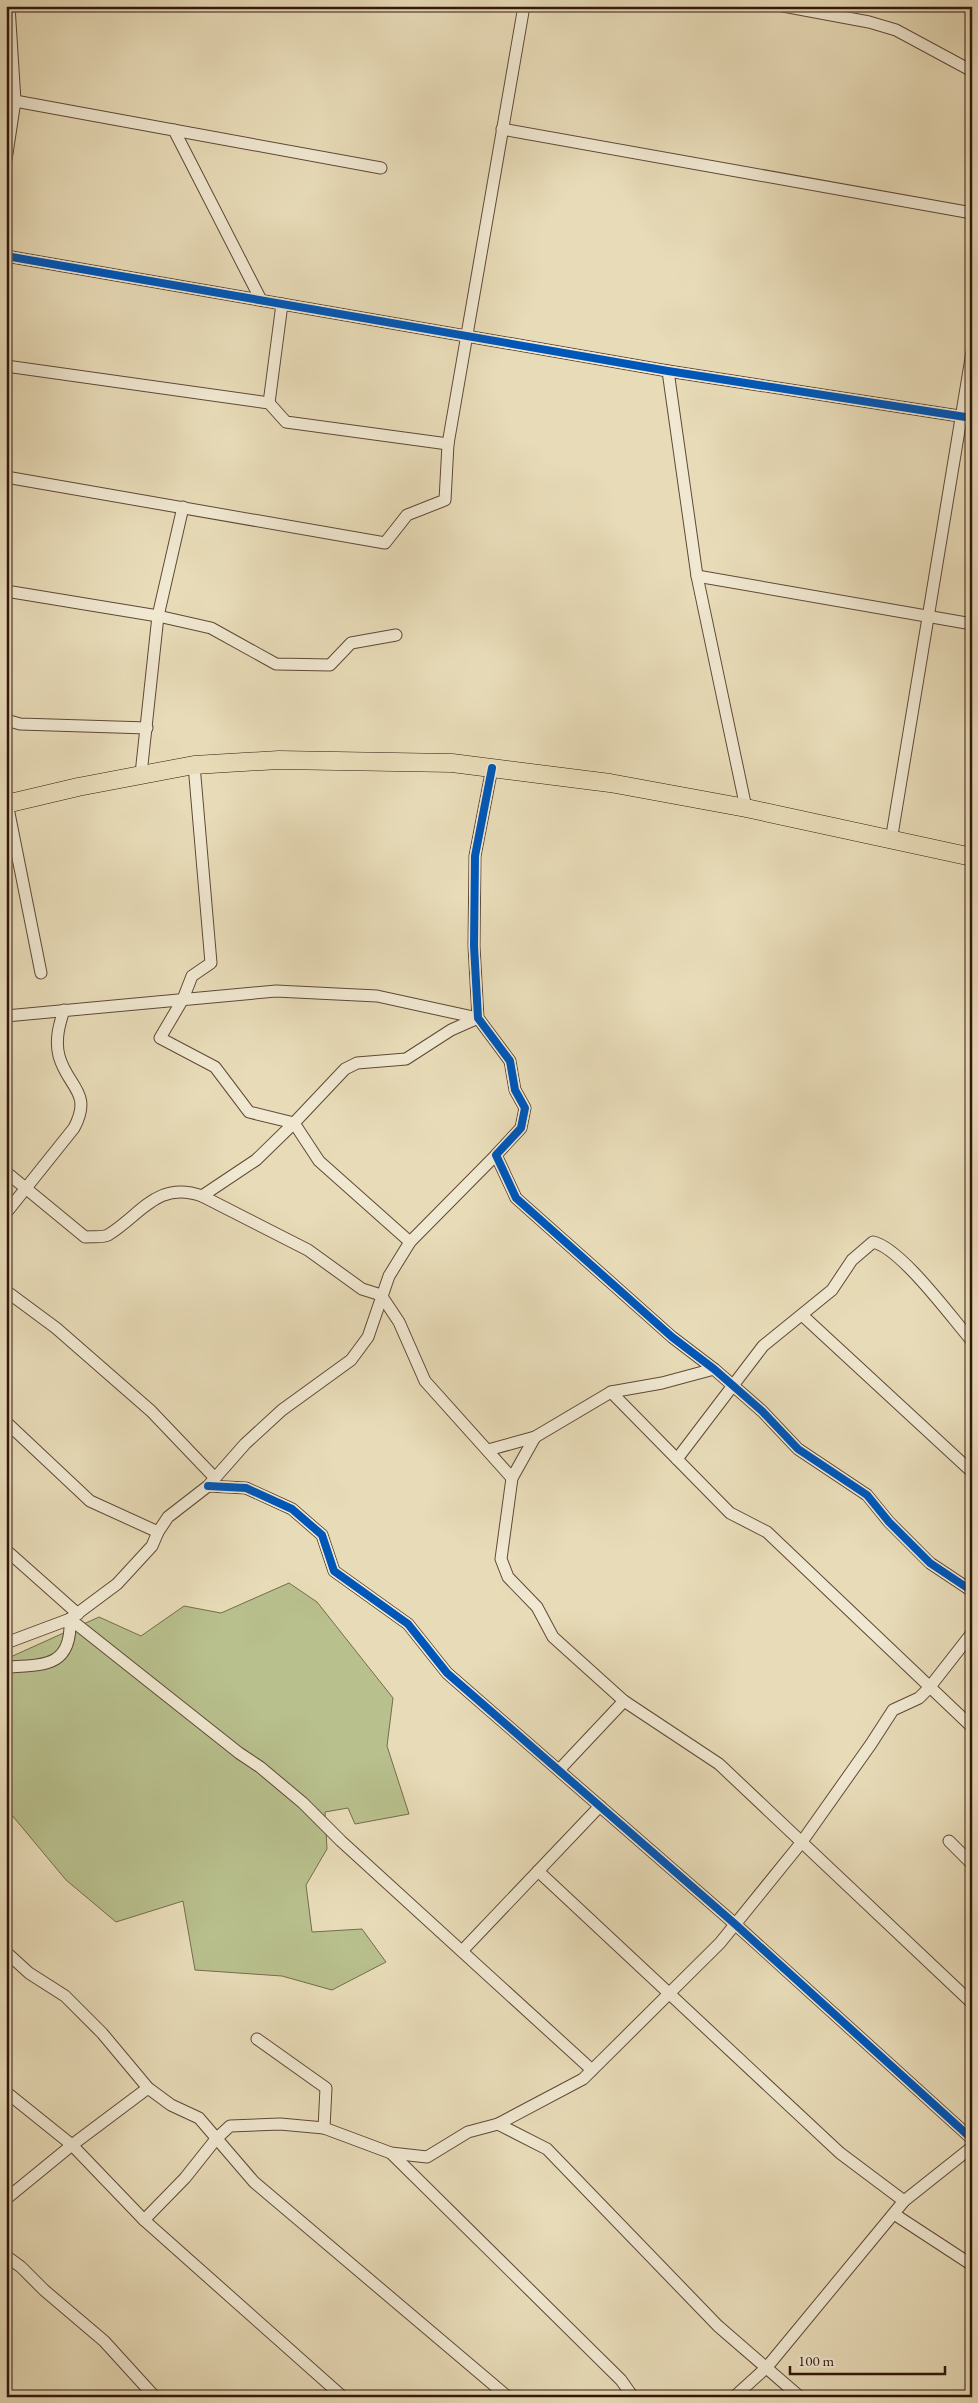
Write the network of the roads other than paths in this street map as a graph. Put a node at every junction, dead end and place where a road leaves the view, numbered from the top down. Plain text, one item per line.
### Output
1 (9, 6) edge
2 (524, 6) edge
3 (783, 6) edge
4 (972, 70) edge
5 (15, 101) junction
6 (502, 129) junction
7 (174, 130) junction
8 (6, 160) edge
9 (381, 168) dead end
10 (972, 213) edge
11 (6, 256) edge
12 (261, 300) junction
13 (282, 304) junction
14 (468, 336) junction
15 (972, 352) edge
16 (6, 366) edge
17 (668, 372) junction
18 (269, 404) junction
19 (966, 418) edge
20 (448, 444) junction
21 (6, 477) edge
22 (183, 507) junction
23 (697, 576) junction
24 (6, 591) edge
25 (158, 616) junction
26 (929, 618) junction
27 (972, 624) edge
28 (396, 635) dead end
29 (6, 720) edge
30 (147, 728) junction
31 (194, 765) junction
32 (492, 768) junction
33 (141, 774) junction
34 (7, 804) edge
35 (746, 808) junction
36 (891, 840) junction
37 (972, 858) edge
38 (40, 973) dead end
39 (183, 999) junction
40 (64, 1010) junction
41 (6, 1016) edge
42 (478, 1018) junction
43 (294, 1123) junction
44 (496, 1155) junction
45 (6, 1172) edge
46 (26, 1188) junction
47 (202, 1196) junction
48 (6, 1213) edge
49 (410, 1242) junction
50 (6, 1290) edge
51 (381, 1295) junction
52 (802, 1315) junction
53 (972, 1340) edge
54 (714, 1369) junction
55 (732, 1384) junction
56 (611, 1392) junction
57 (6, 1422) edge
58 (534, 1438) junction
59 (488, 1450) junction
60 (677, 1459) junction
61 (972, 1472) edge
62 (512, 1478) junction
63 (211, 1482) junction
64 (158, 1532) junction
65 (6, 1550) edge
66 (972, 1591) edge
67 (74, 1616) junction
68 (972, 1633) edge
69 (6, 1643) edge
70 (6, 1667) edge
71 (929, 1688) junction
72 (624, 1701) junction
73 (972, 1727) edge
74 (559, 1770) junction
75 (600, 1806) junction
76 (949, 1841) dead end
77 (801, 1842) junction
78 (972, 1864) edge
79 (538, 1871) junction
80 (736, 1924) junction
81 (462, 1951) junction
82 (6, 1952) edge
83 (669, 1993) junction
84 (972, 2003) edge
85 (256, 2039) dead end
86 (592, 2070) junction
87 (148, 2088) junction
88 (6, 2092) edge
89 (498, 2124) junction
90 (324, 2128) junction
91 (216, 2139) junction
92 (972, 2139) edge
93 (72, 2145) junction
94 (972, 2147) edge
95 (391, 2153) junction
96 (6, 2199) edge
97 (904, 2201) junction
98 (894, 2214) junction
99 (144, 2220) junction
100 (6, 2256) edge
101 (972, 2265) edge
102 (767, 2367) junction
103 (155, 2397) edge
104 (343, 2397) edge
105 (508, 2397) edge
106 (633, 2397) edge
107 (734, 2397) edge
108 (800, 2397) edge

1 - 5 street
2 - 6 street
3 - 4 street
5 - 7 street
5 - 8 street
6 - 10 street
6 - 14 street
7 - 9 street
7 - 12 street
11 - 12 street
12 - 13 street
13 - 14 street
13 - 18 street
14 - 17 street
14 - 20 street
15 - 19 street
16 - 18 street
17 - 19 street
17 - 23 street
18 - 20 street
19 - 26 street
20 - 22 street
21 - 22 street
22 - 25 street
23 - 26 street
23 - 35 street
24 - 25 street
25 - 28 street
25 - 30 street
26 - 27 street
26 - 36 street
29 - 30 street
30 - 33 street
31 - 32 highway
31 - 33 highway
31 - 39 street
32 - 35 highway
32 - 42 street
33 - 34 highway
34 - 38 street
35 - 36 highway
36 - 37 highway
39 - 40 street
39 - 42 street
39 - 43 street
40 - 41 street
40 - 46 street
42 - 43 street
42 - 44 street
43 - 47 street
43 - 49 street
44 - 49 street
44 - 54 street
45 - 46 street
46 - 47 street
46 - 48 street
47 - 51 street
49 - 51 street
50 - 63 street
51 - 59 street
51 - 63 street
52 - 53 street
52 - 55 street
52 - 61 street
54 - 55 street
54 - 56 street
55 - 60 street
55 - 66 street
56 - 58 street
56 - 60 street
57 - 64 street
58 - 59 street
58 - 62 street
59 - 62 street
60 - 71 street
62 - 72 street
63 - 64 street
63 - 74 street
64 - 67 street
65 - 67 street
67 - 69 street
67 - 70 street
67 - 81 street
68 - 71 street
71 - 73 street
71 - 77 street
72 - 74 street
72 - 77 street
74 - 75 street
75 - 79 street
75 - 80 street
76 - 78 street
77 - 80 street
77 - 84 street
79 - 81 street
79 - 83 street
80 - 83 street
80 - 92 street
81 - 86 street
82 - 87 street
83 - 86 street
83 - 97 street
85 - 90 street
86 - 89 street
87 - 91 street
87 - 93 street
88 - 93 street
89 - 95 street
89 - 102 street
90 - 91 street
90 - 95 street
91 - 99 street
91 - 105 street
93 - 96 street
93 - 99 street
94 - 97 street
95 - 106 street
97 - 98 street
98 - 101 street
98 - 102 street
99 - 104 street
100 - 103 street
102 - 107 street
102 - 108 street

